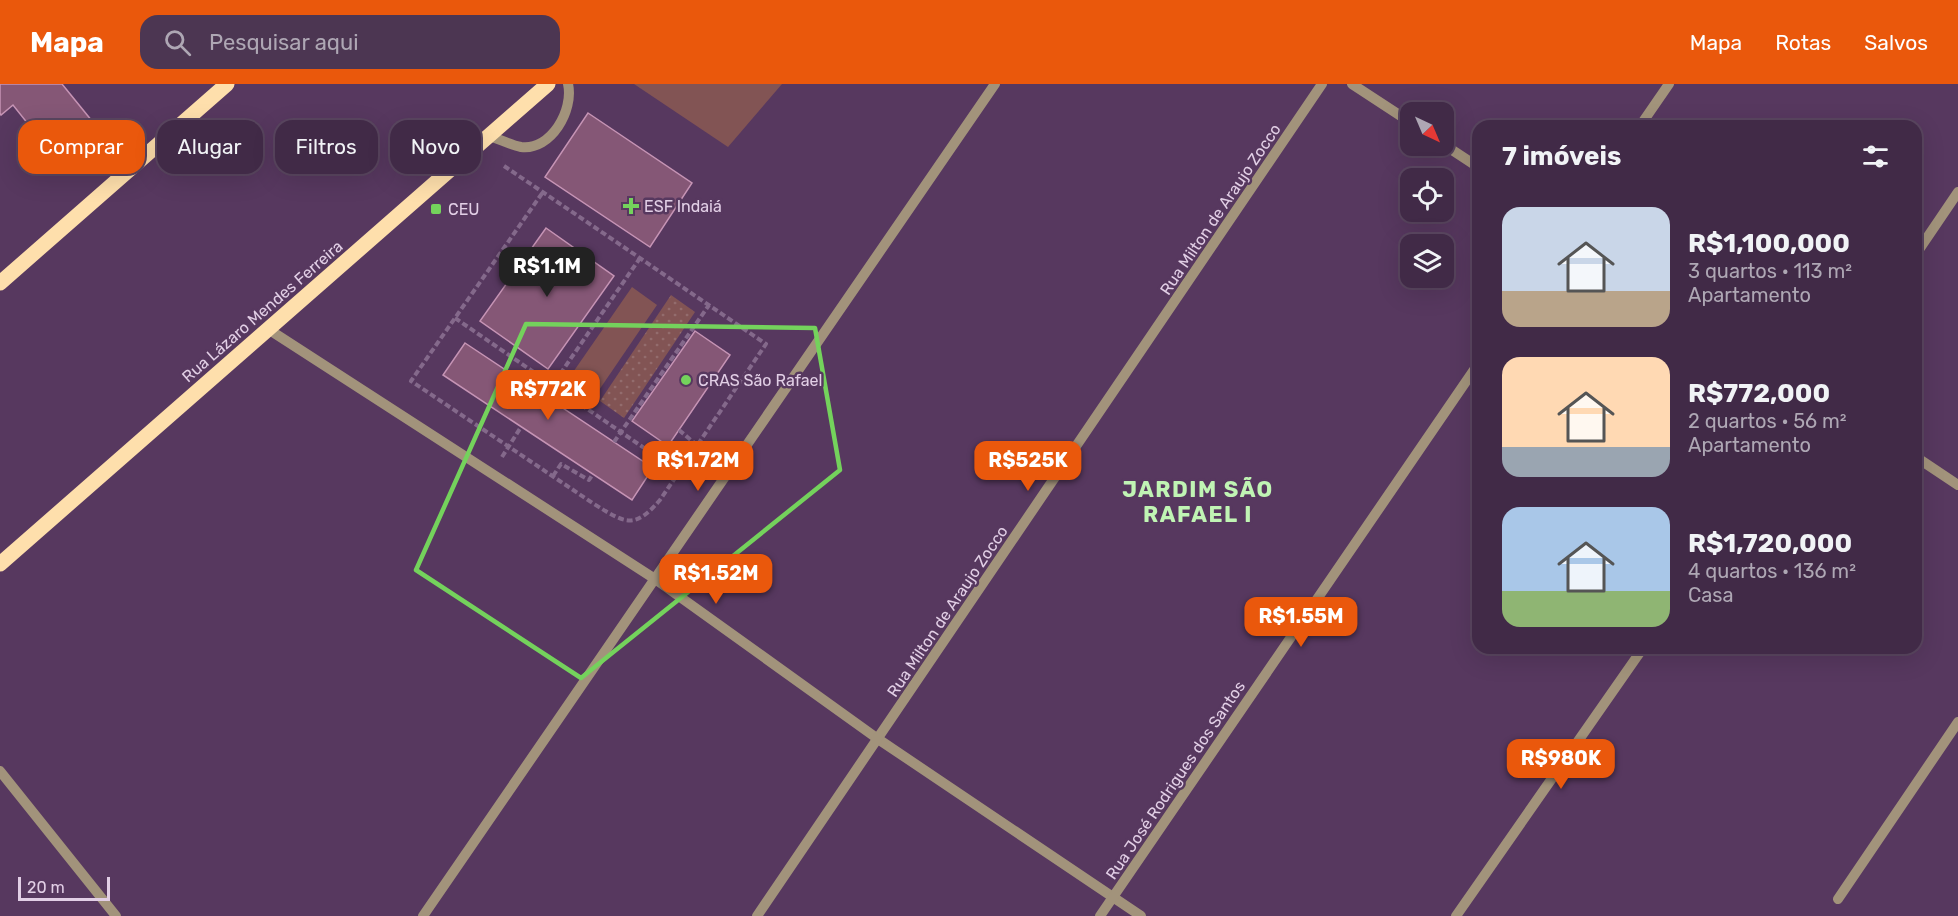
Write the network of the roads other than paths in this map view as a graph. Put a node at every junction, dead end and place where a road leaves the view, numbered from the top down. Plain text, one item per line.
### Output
1 (227, 84) edge
2 (548, 84) edge
3 (568, 84) edge
4 (995, 84) edge
5 (1322, 84) edge
6 (1352, 84) edge
7 (1669, 84) edge
8 (1400, 115) edge
9 (1644, 120) edge
10 (489, 136) junction
11 (1454, 151) edge
12 (1472, 163) edge
13 (1958, 192) edge
14 (1922, 245) edge
15 (0, 283) edge
16 (268, 329) junction
17 (1472, 373) edge
18 (1922, 461) edge
19 (1958, 485) edge
20 (0, 564) edge
21 (655, 579) junction
22 (1639, 654) edge
23 (1958, 722) edge
24 (878, 739) junction
25 (0, 771) edge
26 (1113, 897) junction
27 (1838, 899) dead end
28 (116, 916) edge
29 (423, 916) edge
30 (757, 916) edge
31 (1100, 916) edge
32 (1141, 916) edge
33 (1456, 916) edge

1 - 15 main road
2 - 10 main road, Rua Lázaro Mendes Ferreira
3 - 10 street
4 - 21 street
5 - 24 street, Rua Milton de Araujo Zocco
6 - 8 street
7 - 9 street
10 - 16 main road, Rua Lázaro Mendes Ferreira
11 - 12 street
13 - 14 street
16 - 20 main road, Rua Lázaro Mendes Ferreira
16 - 21 street
17 - 26 street, Rua José Rodrigues dos Santos
18 - 19 street
21 - 24 street
21 - 29 street
22 - 33 street
23 - 27 street
24 - 26 street
24 - 30 street, Rua Milton de Araujo Zocco
25 - 28 street
26 - 31 street, Rua José Rodrigues dos Santos
26 - 32 street

